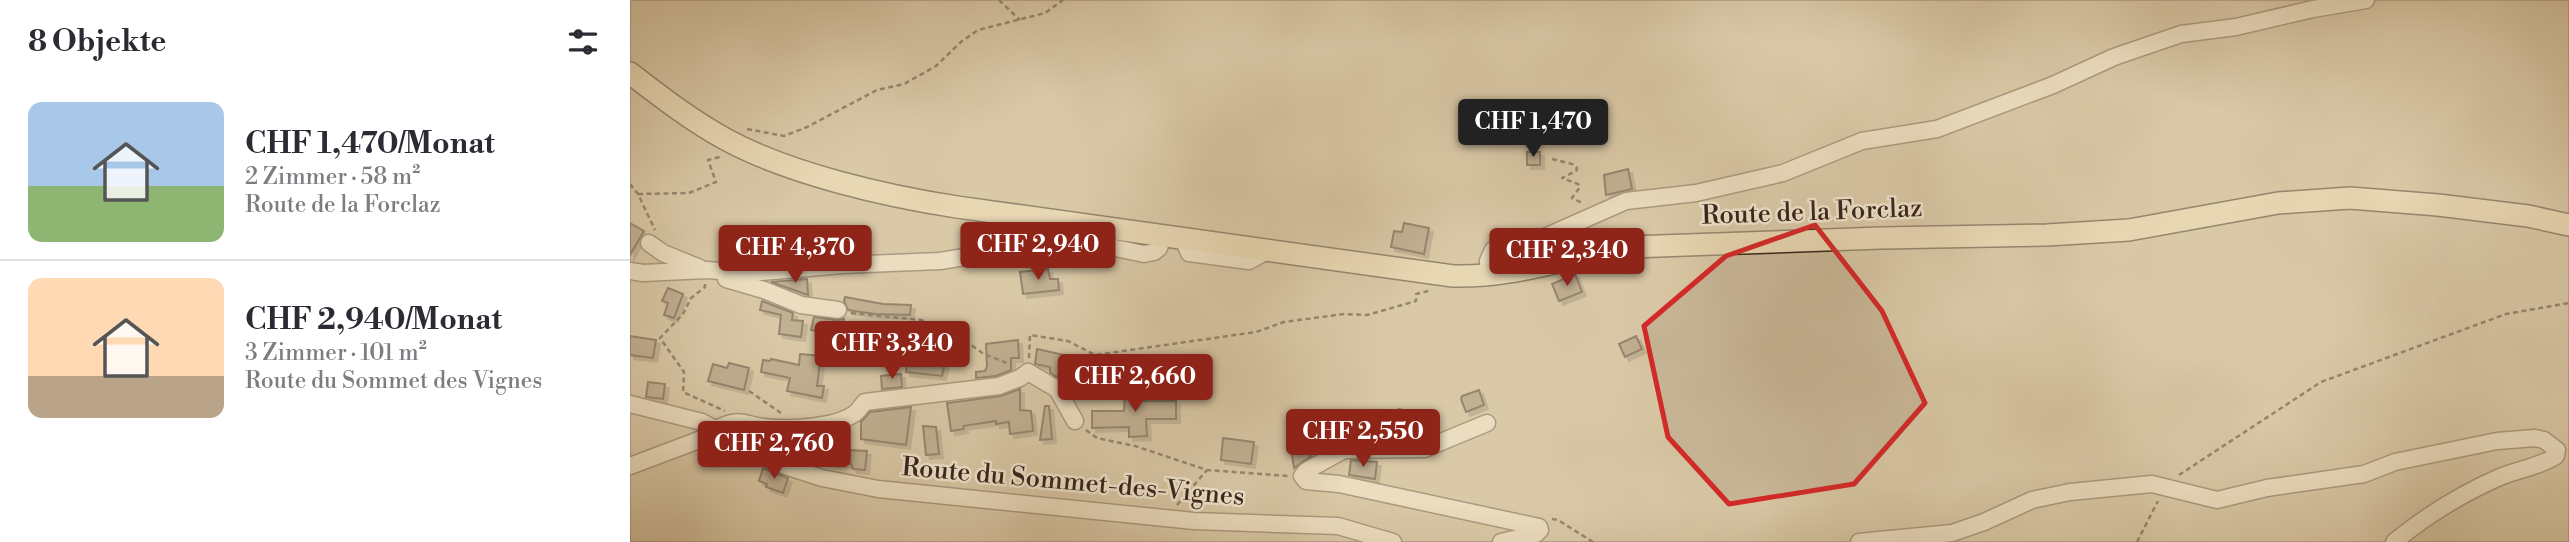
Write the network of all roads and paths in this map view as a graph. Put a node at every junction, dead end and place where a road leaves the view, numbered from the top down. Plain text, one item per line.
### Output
1 (999, 0) edge
2 (1063, 0) edge
3 (2366, 0) edge
4 (1020, 20) junction
5 (630, 73) edge
6 (783, 136) dead end
7 (732, 152) dead end
8 (1552, 159) dead end
9 (630, 184) edge
10 (1608, 209) junction
11 (2569, 225) edge
12 (1173, 238) junction
13 (649, 243) dead end
14 (705, 270) junction
15 (630, 271) edge
16 (1459, 276) junction
17 (1489, 276) junction
18 (2569, 303) edge
19 (838, 310) joint
20 (1028, 372) junction
21 (749, 391) dead end
22 (630, 404) edge
23 (1075, 421) joint
24 (1487, 422) dead end
25 (800, 427) junction
26 (716, 429) junction
27 (1345, 461) dead end
28 (630, 466) edge
29 (1207, 470) junction
30 (1302, 476) junction
31 (1318, 482) junction
32 (2166, 486) junction
33 (1166, 518) junction
34 (1393, 542) edge
35 (1501, 542) edge
36 (1859, 542) edge
37 (2137, 542) edge
38 (2395, 542) edge

1 - 4 path
2 - 4 path
3 - 10 street
4 - 6 path
5 - 12 main road, Route de la Forclaz
7 - 9 path
8 - 10 path
10 - 17 street
11 - 17 main road, Route de la Forclaz
12 - 14 street
12 - 16 main road, Route de la Forclaz
13 - 14 street
14 - 15 street
14 - 19 street
14 - 26 path
16 - 17 main road, Route de la Forclaz
16 - 20 path
18 - 32 path
19 - 20 path
20 - 23 street
20 - 25 street
21 - 25 path
22 - 26 street, Route du Sommet-des-Vignes
23 - 29 path
24 - 30 street
25 - 26 street
26 - 28 street
26 - 33 street, Route du Sommet-des-Vignes
27 - 31 street
29 - 30 path
29 - 33 path
30 - 31 street
31 - 35 street
32 - 36 street
32 - 37 path
32 - 38 street
33 - 34 street, Route du Sommet-des-Vignes

